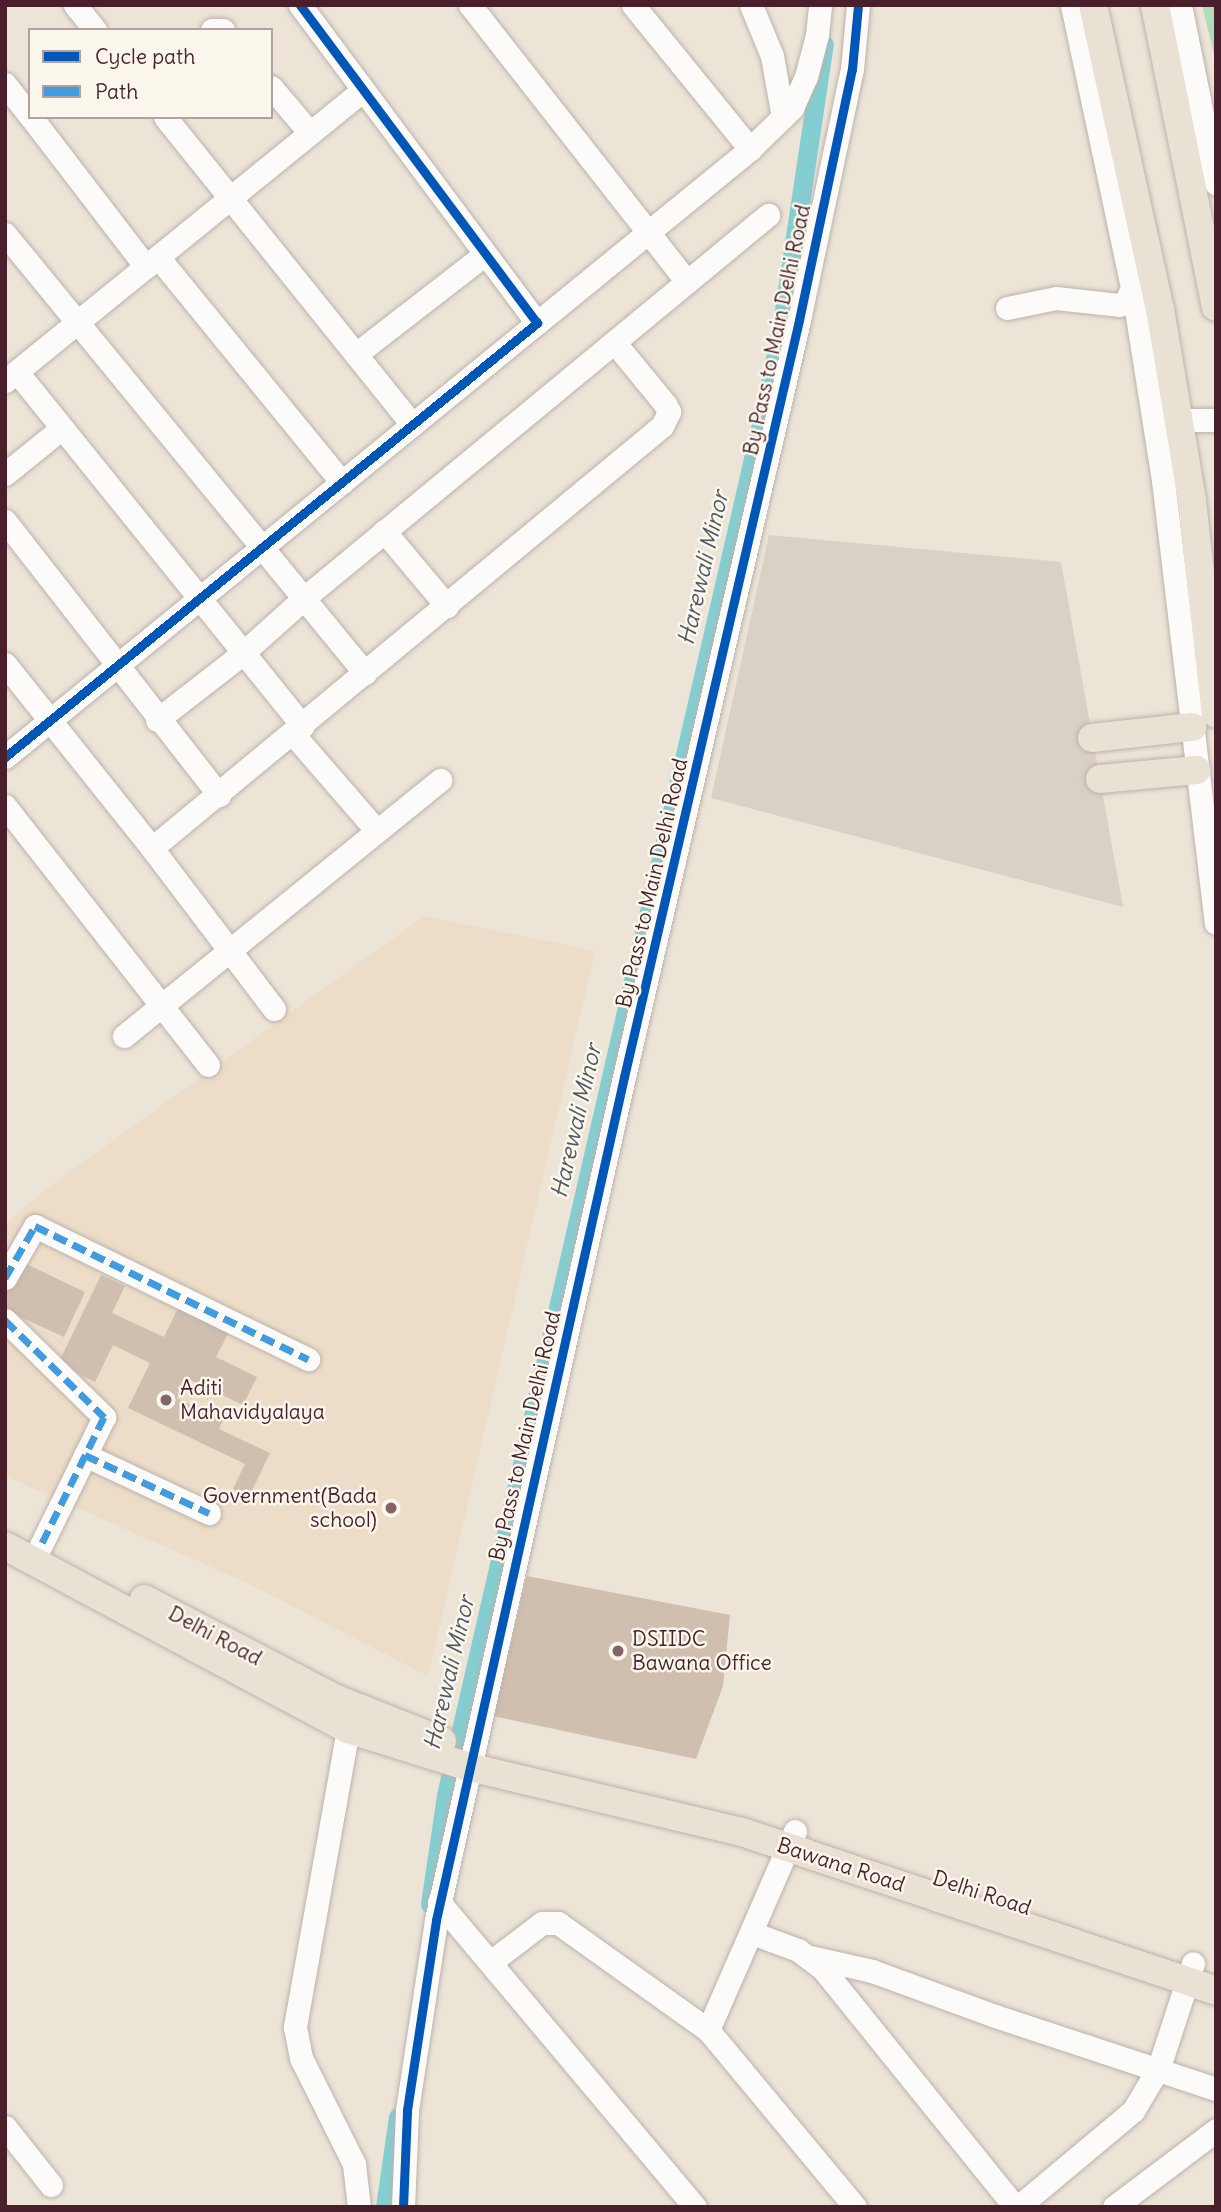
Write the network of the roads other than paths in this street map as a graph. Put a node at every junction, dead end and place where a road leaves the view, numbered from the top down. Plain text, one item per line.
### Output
1 (75, 5) edge
2 (300, 5) edge
3 (470, 5) edge
4 (633, 5) edge
5 (751, 5) edge
6 (820, 5) edge
7 (858, 5) edge
8 (1072, 5) edge
9 (1093, 5) edge
10 (1155, 5) edge
11 (1180, 5) edge
12 (93, 28) edge
13 (5, 84) edge
14 (273, 89) edge
15 (363, 90) junction
16 (28, 113) edge
17 (783, 117) junction
18 (33, 119) edge
19 (167, 119) edge
20 (310, 133) junction
21 (750, 149) junction
22 (1216, 183) edge
23 (230, 197) junction
24 (768, 215) dead end
25 (648, 233) junction
26 (5, 234) edge
27 (485, 254) junction
28 (152, 262) junction
29 (687, 282) junction
30 (1132, 288) junction
31 (1216, 307) edge
32 (75, 323) junction
33 (537, 323) junction
34 (1139, 325) junction
35 (614, 342) junction
36 (356, 354) junction
37 (11, 376) edge
38 (1166, 420) junction
39 (1216, 420) edge
40 (413, 425) junction
41 (62, 429) junction
42 (5, 474) edge
43 (342, 483) junction
44 (5, 521) edge
45 (384, 531) junction
46 (261, 547) junction
47 (304, 598) junction
48 (199, 599) junction
49 (447, 606) junction
50 (243, 653) junction
51 (5, 664) edge
52 (117, 666) junction
53 (365, 673) junction
54 (157, 719) junction
55 (51, 721) junction
56 (1204, 721) edge
57 (298, 730) junction
58 (1092, 738) dead end
59 (5, 757) edge
60 (1198, 770) junction
61 (1100, 779) dead end
62 (440, 780) dead end
63 (219, 795) junction
64 (5, 806) edge
65 (377, 831) junction
66 (152, 848) junction
67 (1216, 923) edge
68 (231, 949) junction
69 (162, 1004) junction
70 (274, 1009) dead end
71 (124, 1036) dead end
72 (208, 1065) dead end
73 (5, 1278) edge
74 (5, 1320) edge
75 (308, 1359) dead end
76 (85, 1455) junction
77 (209, 1513) dead end
78 (5, 1526) edge
79 (41, 1545) junction
80 (5, 1546) edge
81 (348, 1728) junction
82 (378, 1728) junction
83 (466, 1757) junction
84 (792, 1839) junction
85 (439, 1902) junction
86 (752, 1933) junction
87 (810, 1957) junction
88 (492, 1961) junction
89 (1198, 1971) edge
90 (1216, 1991) edge
91 (708, 2030) junction
92 (1159, 2067) junction
93 (1216, 2089) edge
94 (5, 2127) edge
95 (1216, 2130) edge
96 (51, 2185) dead end
97 (359, 2207) edge
98 (403, 2207) edge
99 (695, 2207) edge
100 (855, 2207) edge
101 (1017, 2207) edge
102 (1114, 2207) edge

1 - 12 street
2 - 15 street
3 - 25 street
4 - 21 street
5 - 17 street
6 - 17 street
7 - 83 street, By Pass to Main Delhi Road
8 - 30 street
9 - 38 main road
10 - 31 main road
11 - 22 street
13 - 16 street
14 - 20 street
15 - 20 street
15 - 27 street
17 - 21 street
18 - 28 street
19 - 23 street
20 - 23 street
21 - 25 street
23 - 28 street
23 - 36 street
24 - 29 street
25 - 29 street
25 - 33 street
26 - 32 street
27 - 33 street
27 - 36 street
28 - 32 street
28 - 43 street
29 - 35 street
30 - 34 street
30 - 34 street
32 - 37 street
32 - 46 street
33 - 40 street
34 - 38 street
35 - 45 street
35 - 49 street
36 - 40 street
37 - 41 street
38 - 39 street
38 - 56 main road
40 - 43 street
41 - 42 street
41 - 48 street
43 - 46 street
44 - 52 street
45 - 47 street
45 - 49 street
46 - 47 street
46 - 48 street
47 - 50 street
47 - 53 street
48 - 50 street
48 - 52 street
49 - 53 street
50 - 54 street
50 - 57 street
51 - 55 street
52 - 54 street
52 - 55 street
53 - 57 street
54 - 63 street
55 - 59 street
55 - 66 street
56 - 58 main road
56 - 60 street
57 - 63 street
57 - 65 street
60 - 61 main road
60 - 67 street
62 - 65 street
63 - 66 street
64 - 69 street
65 - 68 street
66 - 68 street
68 - 69 street
68 - 70 street
69 - 71 street
69 - 72 street
73 - 75 street
74 - 76 street
76 - 77 street
76 - 79 street
78 - 79 main road, Delhi Road
79 - 82 main road, Delhi Road
80 - 81 main road
81 - 82 main road
81 - 97 street
82 - 83 main road
83 - 84 main road, Delhi Road
83 - 85 street, By Pass to Main Delhi Road
84 - 86 street
84 - 89 main road, Delhi Road
85 - 88 street
85 - 98 street, By Pass to Main Delhi Road
86 - 87 street
86 - 91 street
87 - 92 street
87 - 101 street
88 - 91 street
88 - 99 street
89 - 90 main road
89 - 92 street
91 - 100 street
92 - 93 street
92 - 101 street
94 - 96 street
95 - 102 street

